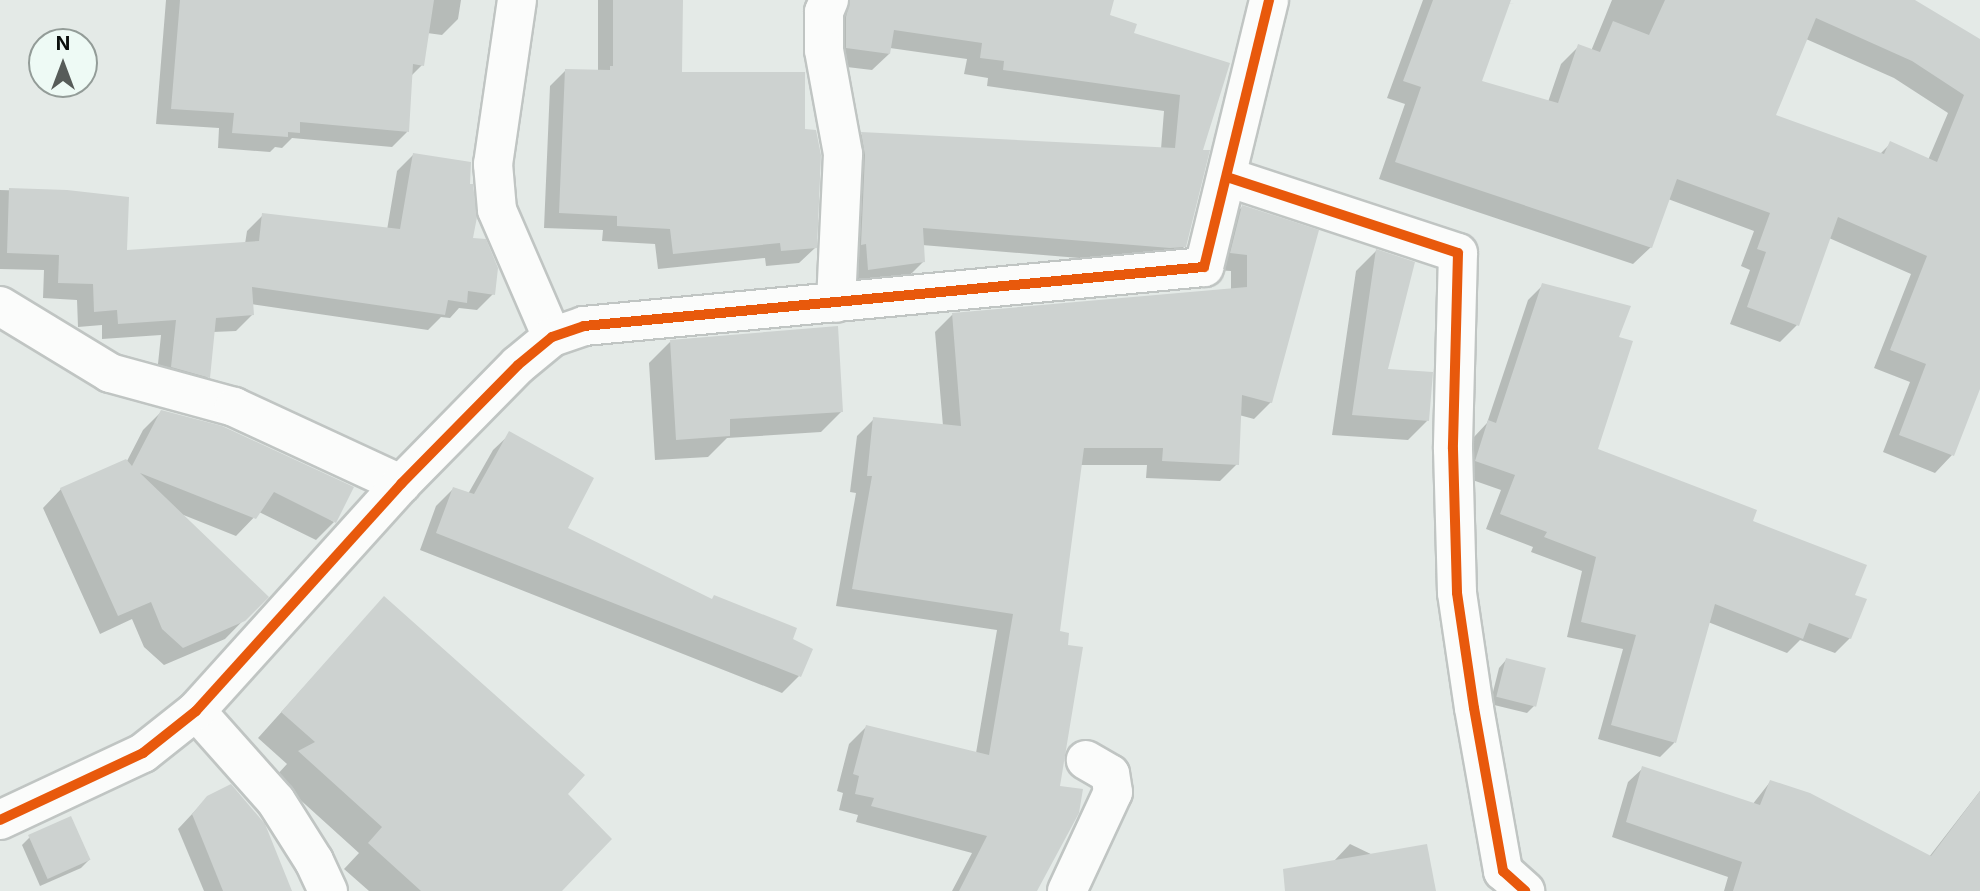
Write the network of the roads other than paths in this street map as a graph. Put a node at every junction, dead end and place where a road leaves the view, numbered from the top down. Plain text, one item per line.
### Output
1 (517, 0) edge
2 (829, 0) edge
3 (1269, 0) edge
4 (1227, 177) junction
5 (836, 303) junction
6 (0, 306) edge
7 (552, 337) junction
8 (401, 484) junction
9 (196, 711) junction
10 (1086, 760) dead end
11 (0, 820) edge
12 (328, 891) edge
13 (1067, 891) edge
14 (1525, 891) edge

1 - 7 street
2 - 5 street
3 - 4 street
4 - 5 street
4 - 14 street
5 - 7 street
6 - 8 street
7 - 8 street
8 - 9 street
9 - 11 street
9 - 12 street
10 - 13 street

